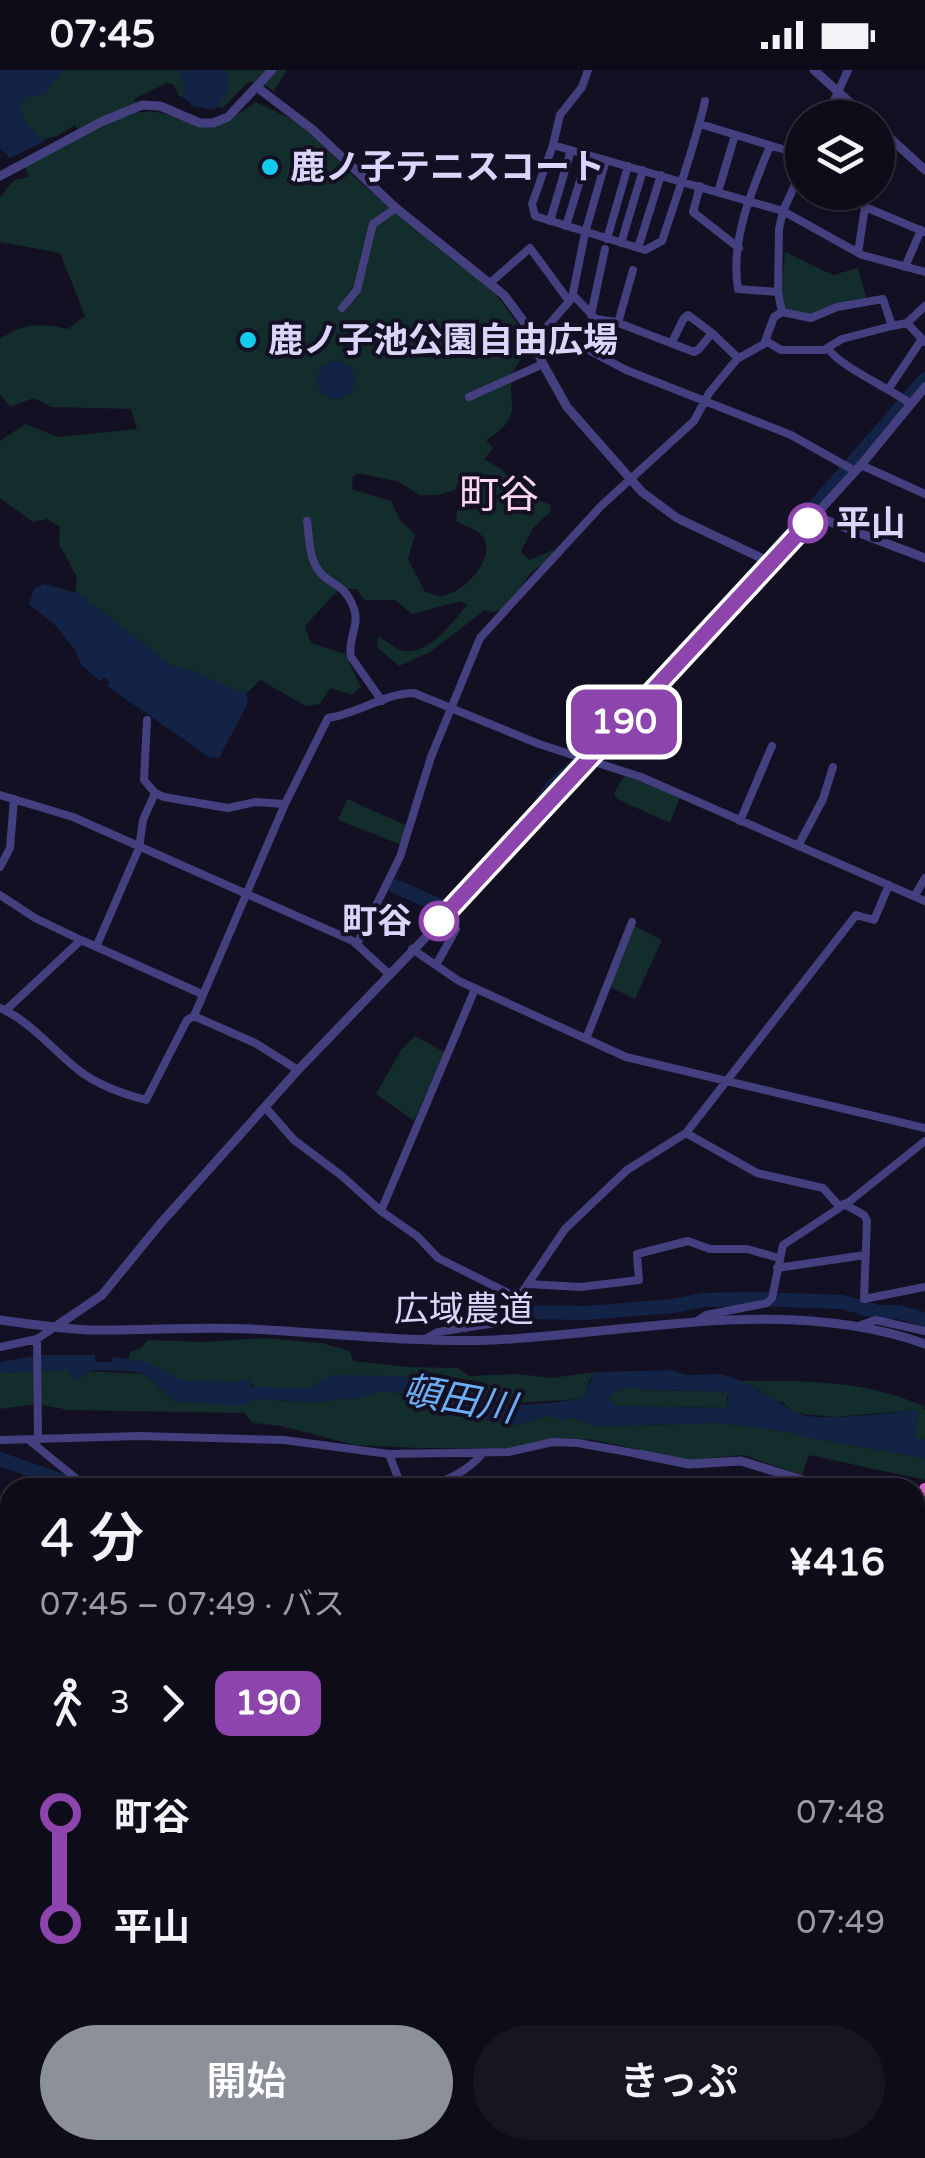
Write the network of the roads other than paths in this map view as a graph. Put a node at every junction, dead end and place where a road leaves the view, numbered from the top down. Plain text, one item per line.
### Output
1 (272, 70) edge
2 (588, 70) edge
3 (814, 70) edge
4 (848, 70) edge
5 (258, 88) junction
6 (838, 92) junction
7 (834, 100) edge
8 (847, 100) edge
9 (705, 101) dead end
10 (700, 124) junction
11 (734, 135) junction
12 (895, 143) edge
13 (553, 145) junction
14 (770, 146) junction
15 (571, 150) junction
16 (785, 150) edge
17 (588, 155) junction
18 (606, 160) junction
19 (628, 166) junction
20 (643, 170) junction
21 (925, 170) edge
22 (661, 175) junction
23 (0, 176) edge
24 (682, 180) junction
25 (700, 186) junction
26 (718, 192) junction
27 (747, 200) junction
28 (396, 208) junction
29 (784, 211) junction
30 (550, 221) junction
31 (566, 226) junction
32 (923, 231) edge
33 (585, 233) junction
34 (621, 243) junction
35 (606, 244) junction
36 (638, 248) junction
37 (739, 248) junction
38 (858, 253) junction
39 (905, 267) junction
40 (633, 270) dead end
41 (925, 272) edge
42 (491, 282) junction
43 (778, 292) junction
44 (571, 298) junction
45 (925, 306) edge
46 (342, 308) dead end
47 (782, 312) junction
48 (591, 315) junction
49 (618, 323) junction
50 (907, 323) junction
51 (892, 326) junction
52 (544, 329) junction
53 (530, 332) junction
54 (712, 334) junction
55 (766, 340) junction
56 (923, 341) edge
57 (672, 342) junction
58 (828, 348) junction
59 (738, 358) junction
60 (542, 364) junction
61 (925, 387) edge
62 (889, 388) junction
63 (469, 398) dead end
64 (704, 401) junction
65 (911, 404) junction
66 (858, 468) junction
67 (631, 482) junction
68 (925, 494) edge
69 (815, 516) junction
70 (307, 521) dead end
71 (925, 558) edge
72 (770, 562) junction
73 (382, 701) junction
74 (452, 709) junction
75 (146, 720) dead end
76 (772, 746) dead end
77 (590, 760) junction
78 (834, 767) dead end
79 (155, 793) junction
80 (0, 794) edge
81 (14, 799) junction
82 (284, 804) junction
83 (740, 821) junction
84 (798, 846) junction
85 (139, 848) junction
86 (0, 868) edge
87 (925, 878) edge
88 (890, 885) junction
89 (0, 895) edge
90 (247, 895) junction
91 (915, 895) junction
92 (925, 901) edge
93 (632, 922) dead end
94 (456, 929) dead end
95 (81, 940) junction
96 (357, 944) junction
97 (96, 947) junction
98 (412, 949) junction
99 (436, 965) junction
100 (389, 974) junction
101 (475, 989) junction
102 (202, 994) junction
103 (3, 1009) edge
104 (194, 1016) junction
105 (586, 1039) junction
106 (298, 1070) junction
107 (727, 1082) junction
108 (265, 1107) junction
109 (925, 1128) edge
110 (686, 1133) junction
111 (925, 1141) edge
112 (842, 1206) junction
113 (381, 1211) junction
114 (865, 1255) junction
115 (779, 1258) junction
116 (777, 1268) junction
117 (528, 1284) junction
118 (925, 1287) edge
119 (518, 1298) junction
120 (0, 1320) edge
121 (691, 1324) junction
122 (861, 1325) junction
123 (55, 1327) junction
124 (925, 1331) edge
125 (37, 1338) junction
126 (423, 1340) junction
127 (925, 1344) edge
128 (0, 1347) edge
129 (0, 1440) edge
130 (34, 1440) junction
131 (483, 1452) junction
132 (388, 1454) junction
133 (639, 1454) joint
134 (74, 1478) edge
135 (398, 1478) edge
136 (450, 1478) edge
137 (797, 1478) edge

1 - 5 street
2 - 13 street
3 - 6 street
4 - 6 street
5 - 23 street
5 - 28 street
6 - 7 street
6 - 8 street
9 - 10 street
10 - 11 street
10 - 24 street
11 - 14 street
11 - 26 street
12 - 21 street
13 - 15 street
13 - 30 street
14 - 16 street
14 - 27 street
15 - 17 street
15 - 30 street
17 - 18 street
17 - 31 street
18 - 19 street
18 - 33 street
19 - 20 street
19 - 35 street
20 - 22 street
20 - 34 street
22 - 24 street
22 - 36 street
24 - 25 street
24 - 36 street
25 - 26 street
25 - 37 street
26 - 27 street
27 - 29 street
27 - 37 street
28 - 42 street
28 - 46 street
29 - 38 street
29 - 43 street
30 - 31 street
31 - 33 street
32 - 38 street
32 - 39 street
33 - 35 street
33 - 44 street
34 - 35 street
34 - 36 street
35 - 48 street
37 - 43 street
38 - 39 street
39 - 41 street
40 - 49 street
42 - 44 street
42 - 53 street
43 - 47 street
44 - 48 street
44 - 52 street
45 - 50 street
47 - 51 street
47 - 55 street
48 - 49 street
49 - 57 street
50 - 51 street
50 - 56 street
51 - 58 street
52 - 53 street
52 - 64 street
53 - 60 street
54 - 57 street
54 - 57 street
54 - 59 street
55 - 58 street
55 - 59 street
56 - 62 street
58 - 62 street
59 - 64 street
60 - 63 street
60 - 67 street
61 - 65 street
62 - 65 street
64 - 66 street
64 - 67 street
65 - 66 street
66 - 68 street
66 - 69 street
67 - 72 street
67 - 74 street
69 - 71 street
69 - 72 street
70 - 73 street
72 - 77 street
73 - 74 street
73 - 82 street
74 - 77 street
74 - 96 street
75 - 79 street
76 - 83 street
77 - 83 street
77 - 98 street
78 - 84 street
79 - 82 street
79 - 85 street
80 - 81 street
81 - 85 street
81 - 86 street
82 - 90 street
83 - 84 street
84 - 88 street
85 - 90 street
85 - 97 street
87 - 91 street
88 - 91 street
88 - 107 street
89 - 95 street
90 - 96 street
90 - 102 street
91 - 92 street
93 - 105 street
94 - 99 street
95 - 97 street
95 - 103 street
96 - 100 street
97 - 102 street
98 - 99 street
98 - 100 street
99 - 101 street
100 - 106 street
101 - 105 street
101 - 113 street
102 - 104 street
103 - 104 street
104 - 106 street
105 - 107 street
106 - 108 street
107 - 109 street
107 - 110 street
108 - 113 street
108 - 123 street
110 - 112 street
110 - 117 street
111 - 112 street
112 - 114 street
112 - 115 street
113 - 119 street
114 - 116 street
114 - 118 street
115 - 116 street
115 - 117 street
116 - 121 street
117 - 119 street
119 - 126 street
120 - 123 street, 広域農道
121 - 122 street, 広域農道
121 - 126 street, 広域農道
122 - 124 street
122 - 127 street, 広域農道
123 - 125 street
123 - 126 street, 広域農道
125 - 128 street
125 - 130 street
129 - 130 street
130 - 132 street
130 - 134 street
131 - 132 street
131 - 133 street
131 - 136 street
132 - 135 street
133 - 137 street

